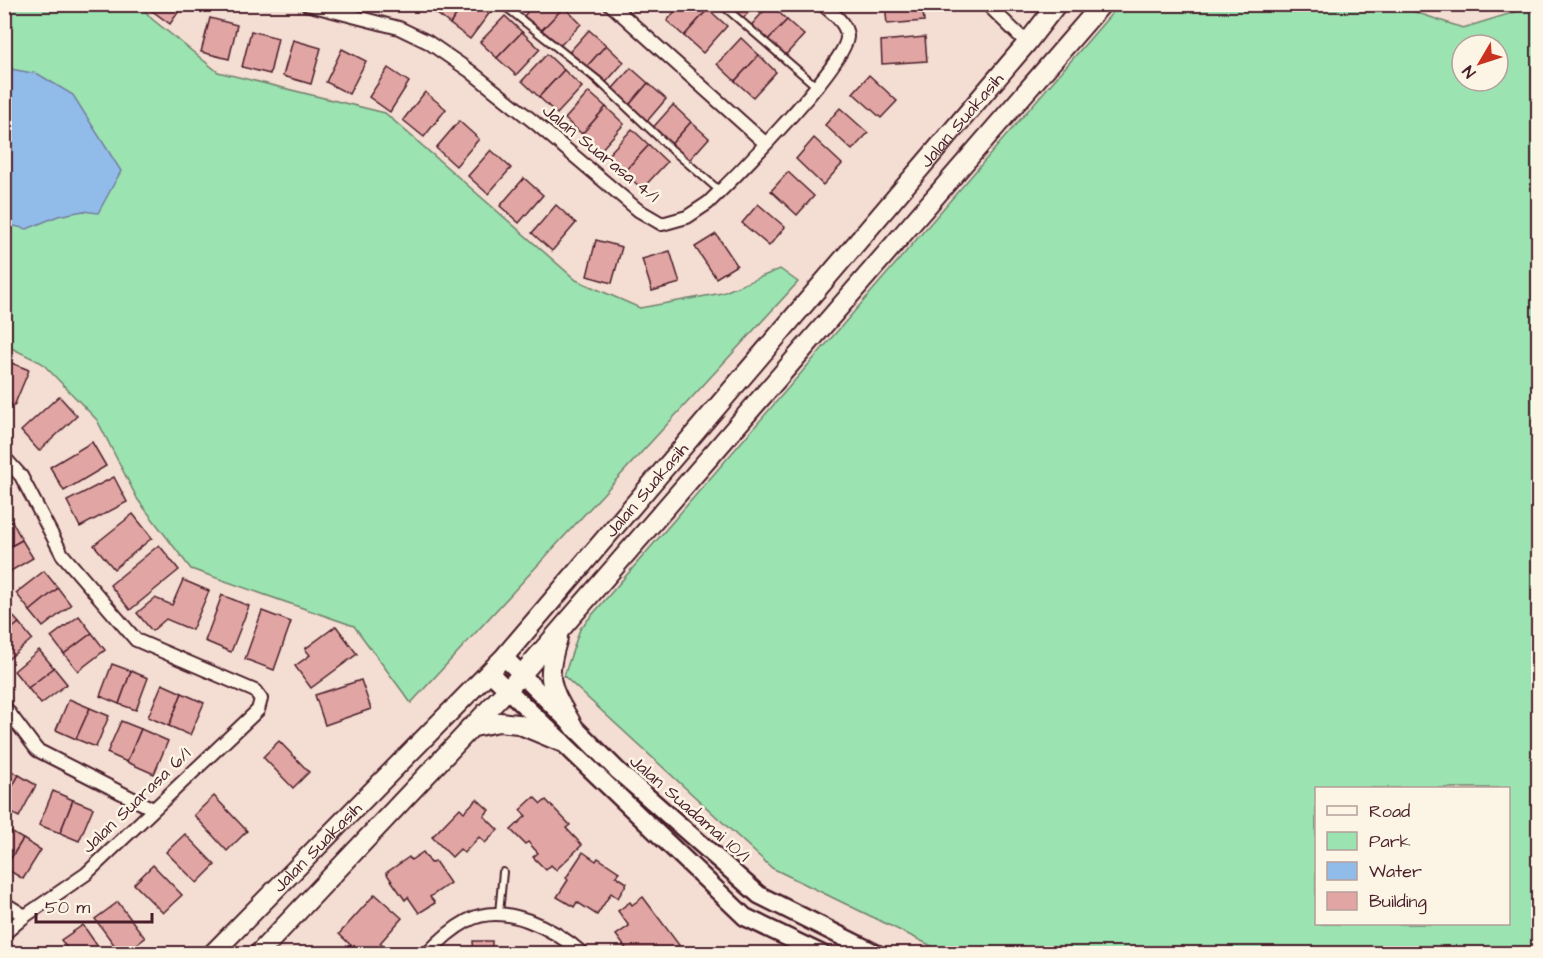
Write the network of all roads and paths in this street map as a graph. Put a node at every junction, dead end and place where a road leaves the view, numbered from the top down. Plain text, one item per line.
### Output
1 (306, 4) edge
2 (502, 4) edge
3 (610, 4) edge
4 (721, 4) edge
5 (822, 4) edge
6 (987, 4) edge
7 (1057, 4) edge
8 (1101, 4) edge
9 (1027, 43) junction
10 (817, 87) junction
11 (765, 143) junction
12 (720, 191) junction
13 (4, 457) edge
14 (560, 630) junction
15 (504, 657) junction
16 (489, 672) junction
17 (522, 674) junction
18 (506, 690) junction
19 (4, 706) edge
20 (573, 726) junction
21 (469, 728) junction
22 (561, 742) junction
23 (153, 809) junction
24 (502, 872) dead end
25 (4, 903) edge
26 (499, 913) junction
27 (25, 916) junction
28 (4, 934) edge
29 (212, 954) edge
30 (258, 954) edge
31 (427, 954) edge
32 (583, 954) edge
33 (822, 954) edge
34 (877, 954) edge

1 - 12 street, Jalan Suarasa 4/1
2 - 12 lane
3 - 11 street
4 - 10 lane
5 - 10 street, Jalan Suarasa 4/1
6 - 9 street
7 - 9 main road, Jalan Suakasih
8 - 14 main road, Jalan Suakasih
9 - 15 main road, Jalan Suakasih
10 - 11 street, Jalan Suarasa 4/1
11 - 12 street, Jalan Suarasa 4/1
13 - 23 street, Jalan Suarasa 6/1
14 - 17 main road, Jalan Suakasih
14 - 20 main road
15 - 16 main road, Jalan Suakasih
15 - 17 street, Jalan Suadamai 10/1
16 - 18 street
16 - 29 main road, Jalan Suakasih
17 - 18 main road, Jalan Suakasih
17 - 20 street, Jalan Suadamai 10/1
18 - 21 main road, Jalan Suakasih
18 - 22 street
19 - 23 street
20 - 34 street, Jalan Suadamai 10/1
21 - 22 main road
21 - 30 main road, Jalan Suakasih
22 - 33 street
23 - 27 street, Jalan Suarasa 6/1
24 - 26 lane
25 - 27 street
26 - 31 street
26 - 32 street
27 - 28 street, Jalan Suarasa 6/1

